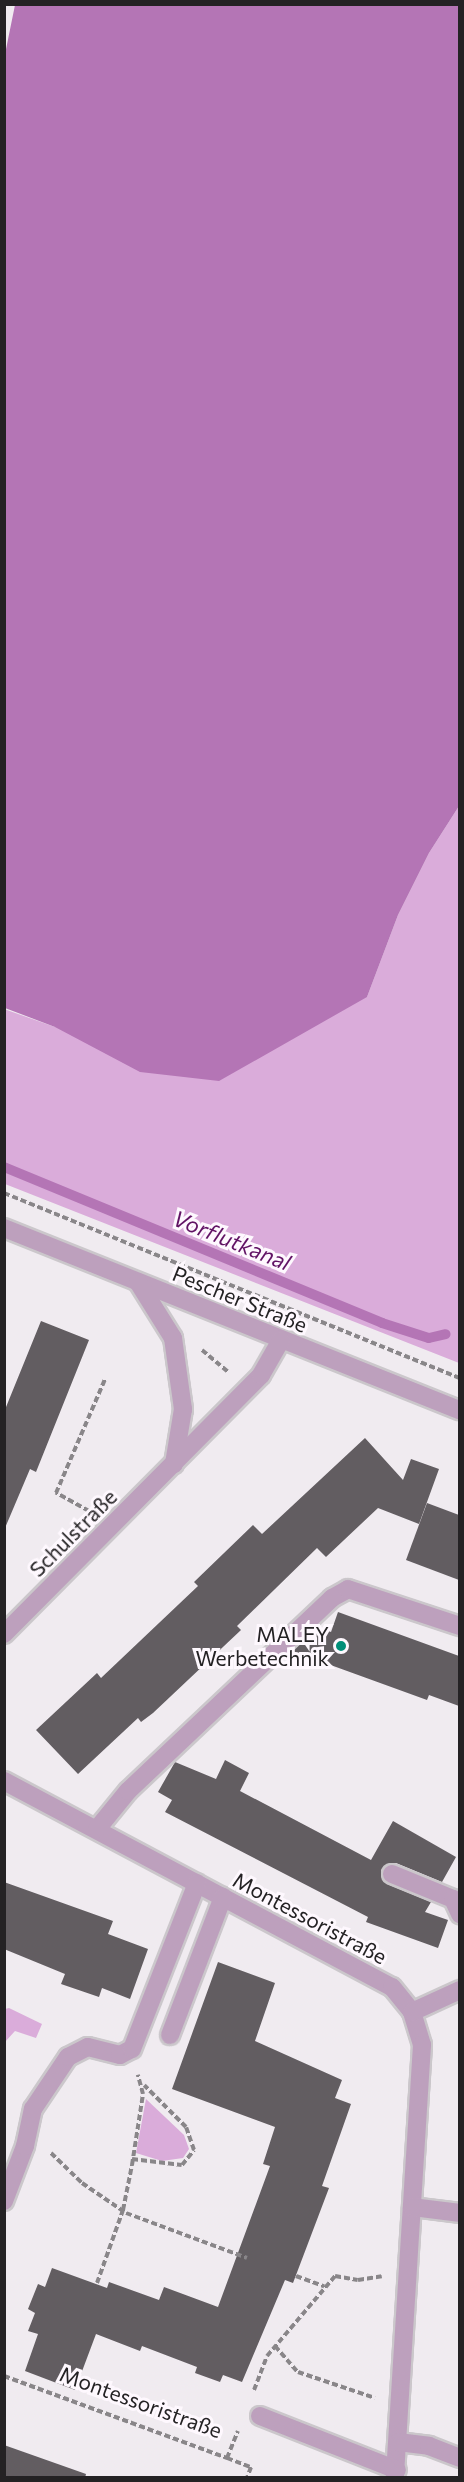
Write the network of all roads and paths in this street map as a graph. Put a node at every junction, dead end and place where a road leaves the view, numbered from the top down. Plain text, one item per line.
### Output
1 (4, 1193) edge
2 (4, 1228) edge
3 (138, 1282) junction
4 (281, 1340) junction
5 (195, 1343) dead end
6 (459, 1378) edge
7 (105, 1379) dead end
8 (248, 1390) junction
9 (459, 1409) edge
10 (174, 1464) junction
11 (114, 1524) junction
12 (459, 1626) edge
13 (4, 1634) edge
14 (4, 1780) edge
15 (97, 1829) junction
16 (392, 1874) dead end
17 (197, 1883) junction
18 (223, 1897) junction
19 (459, 1914) edge
20 (459, 1990) edge
21 (412, 2012) junction
22 (170, 2036) dead end
23 (126, 2052) junction
24 (143, 2084) junction
25 (30, 2123) junction
26 (132, 2159) junction
27 (4, 2201) edge
28 (412, 2207) junction
29 (123, 2210) junction
30 (459, 2213) edge
31 (247, 2258) dead end
32 (409, 2271) junction
33 (296, 2276) dead end
34 (97, 2283) dead end
35 (324, 2286) junction
36 (275, 2346) junction
37 (4, 2376) edge
38 (250, 2400) dead end
39 (400, 2407) junction
40 (251, 2418) joint
41 (398, 2442) junction
42 (227, 2458) junction
43 (459, 2458) edge
44 (396, 2474) edge
45 (247, 2478) edge

1 - 6 path
2 - 3 street, Pescher Straße
3 - 4 street, Pescher Straße
3 - 10 street
4 - 8 street, Schulstraße
4 - 9 street, Pescher Straße
5 - 8 path
7 - 11 path
8 - 10 street, Schulstraße
10 - 11 street, Schulstraße
11 - 13 street, Schulstraße
12 - 15 street
14 - 15 street, Montessoristraße
15 - 17 street, Montessoristraße
16 - 19 street
17 - 18 street, Montessoristraße
17 - 23 street
18 - 21 street, Montessoristraße
18 - 22 street
20 - 21 street
21 - 28 street, Montessoristraße
23 - 24 path
23 - 25 street
24 - 26 path
24 - 26 path
25 - 27 street
25 - 29 path
26 - 29 path
28 - 30 street
28 - 32 street, Montessoristraße
29 - 31 path
29 - 34 path
32 - 35 path
32 - 39 street, Montessoristraße
33 - 35 path
35 - 36 path, Montessoristraße
36 - 38 path, Montessoristraße
36 - 39 path
37 - 42 path, Montessoristraße
39 - 41 street, Montessoristraße
40 - 42 path, Montessoristraße
40 - 44 street
41 - 43 street
41 - 44 street, Montessoristraße
42 - 45 path

